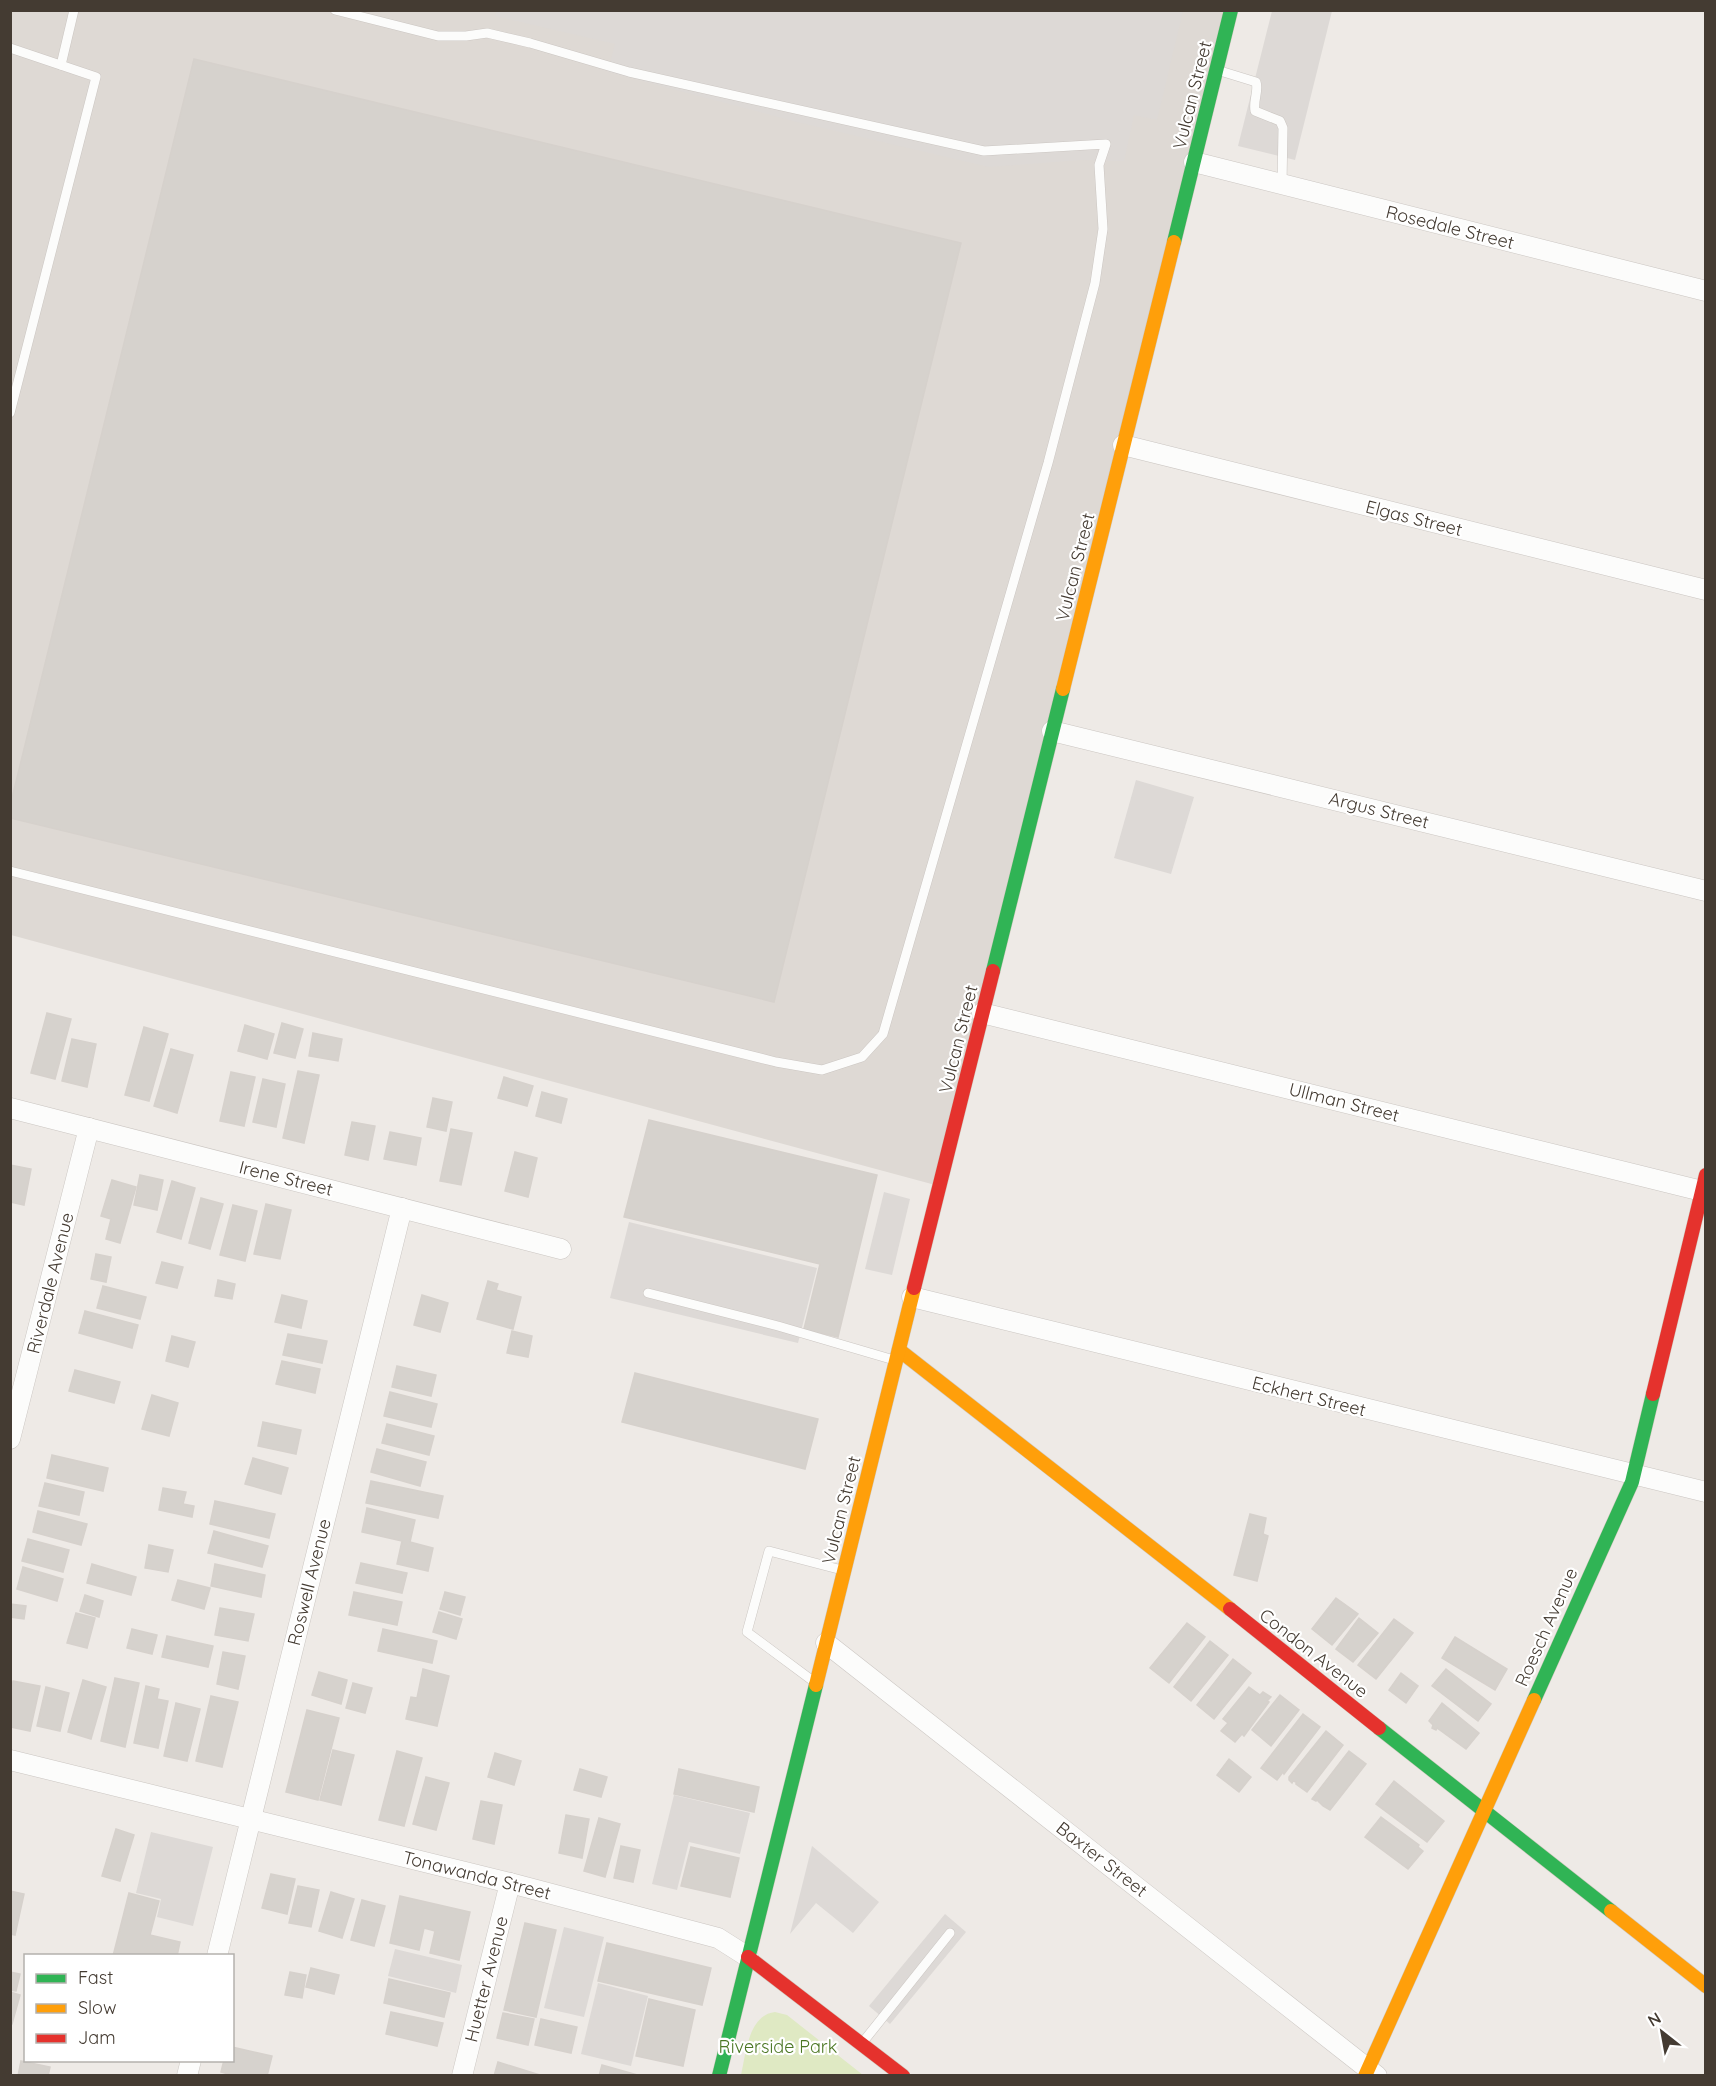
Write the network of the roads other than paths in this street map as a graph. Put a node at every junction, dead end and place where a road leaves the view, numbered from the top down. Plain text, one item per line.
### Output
1 (74, 10) edge
2 (335, 10) edge
3 (1231, 10) edge
4 (10, 48) edge
5 (61, 66) junction
6 (1217, 69) junction
7 (1194, 162) junction
8 (1282, 185) junction
9 (1706, 291) edge
10 (10, 413) edge
11 (1124, 445) junction
12 (1706, 590) edge
13 (1052, 731) junction
14 (10, 870) edge
15 (1706, 891) edge
16 (982, 1013) junction
17 (10, 1108) edge
18 (89, 1128) junction
19 (1704, 1186) edge
20 (402, 1208) junction
21 (561, 1249) dead end
22 (648, 1293) dead end
23 (912, 1297) junction
24 (897, 1356) junction
25 (10, 1439) edge
26 (1634, 1474) junction
27 (1706, 1492) edge
28 (844, 1570) junction
29 (826, 1643) junction
30 (816, 1683) junction
31 (10, 1760) edge
32 (1484, 1811) junction
33 (251, 1820) junction
34 (510, 1883) junction
35 (950, 1933) dead end
36 (218, 1954) edge
37 (748, 1957) junction
38 (1706, 1986) edge
39 (862, 2044) junction
40 (1370, 2073) edge
41 (462, 2076) edge
42 (719, 2076) edge
43 (903, 2076) edge

1 - 5 lane
2 - 14 lane
3 - 6 street, Vulcan Street
4 - 5 lane
5 - 10 lane
6 - 7 street, Vulcan Street
6 - 8 lane
7 - 8 street, Rosedale Street
7 - 11 street, Vulcan Street
8 - 9 street, Rosedale Street
11 - 12 street, Elgas Street
11 - 13 street, Vulcan Street
13 - 15 street, Argus Street
13 - 16 street, Vulcan Street
16 - 19 street, Ullman Street
16 - 23 street, Vulcan Street
17 - 18 street, Irene Street
18 - 20 street, Irene Street
18 - 25 street, Riverdale Avenue
19 - 26 street, Roesch Avenue
20 - 21 street, Irene Street
20 - 33 street, Roswell Avenue
22 - 24 lane
23 - 24 street, Vulcan Street
23 - 26 street, Eckhert Street
24 - 28 street, Vulcan Street
24 - 32 street, Condon Avenue
26 - 27 street, Eckhert Street
26 - 32 street, Roesch Avenue
28 - 29 street, Vulcan Street
28 - 30 lane
29 - 30 street, Vulcan Street
29 - 40 street, Baxter Street
30 - 37 street, Vulcan Street
31 - 33 street, Tonawanda Street
32 - 38 street, Condon Avenue
32 - 40 street, Roesch Avenue
33 - 34 street, Tonawanda Street
33 - 36 street, Roswell Avenue
34 - 37 street, Tonawanda Street
34 - 41 street, Huetter Avenue
35 - 39 lane
37 - 39 street, Tonawanda Street
37 - 42 street, Vulcan Street
39 - 43 street, Tonawanda Street

